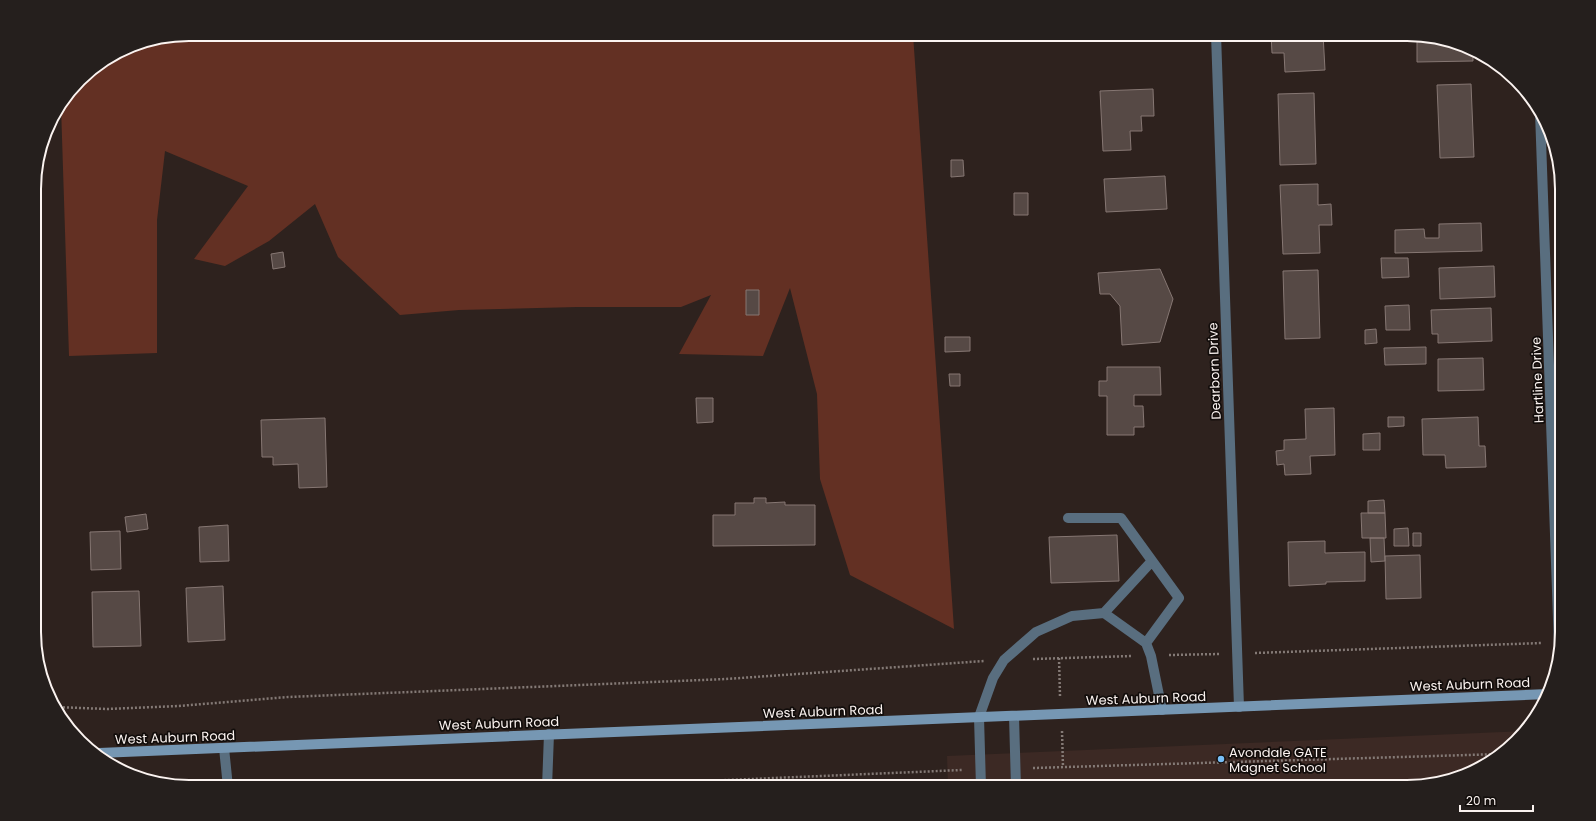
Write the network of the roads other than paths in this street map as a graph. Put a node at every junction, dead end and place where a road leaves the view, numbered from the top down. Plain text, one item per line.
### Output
1 (1216, 41) edge
2 (1541, 124) edge
3 (1555, 441) edge
4 (1068, 518) dead end
5 (1152, 561) junction
6 (1104, 613) junction
7 (1146, 643) junction
8 (1542, 694) edge
9 (1239, 707) junction
10 (1162, 710) junction
11 (1014, 716) junction
12 (979, 717) junction
13 (549, 734) junction
14 (224, 748) junction
15 (104, 753) edge
16 (227, 780) edge
17 (547, 780) edge
18 (981, 780) edge
19 (1016, 780) edge

1 - 9 street, Dearborn Drive
2 - 3 street, Hartline Drive
4 - 5 street
5 - 6 street
5 - 7 street
6 - 7 street
6 - 12 street
7 - 10 street
8 - 9 main road, West Auburn Road
9 - 10 main road, West Auburn Road
10 - 11 main road, West Auburn Road
11 - 12 main road, West Auburn Road
11 - 19 street
12 - 13 main road, West Auburn Road
12 - 18 street
13 - 14 main road, West Auburn Road
13 - 17 street
14 - 15 main road, West Auburn Road
14 - 16 street

